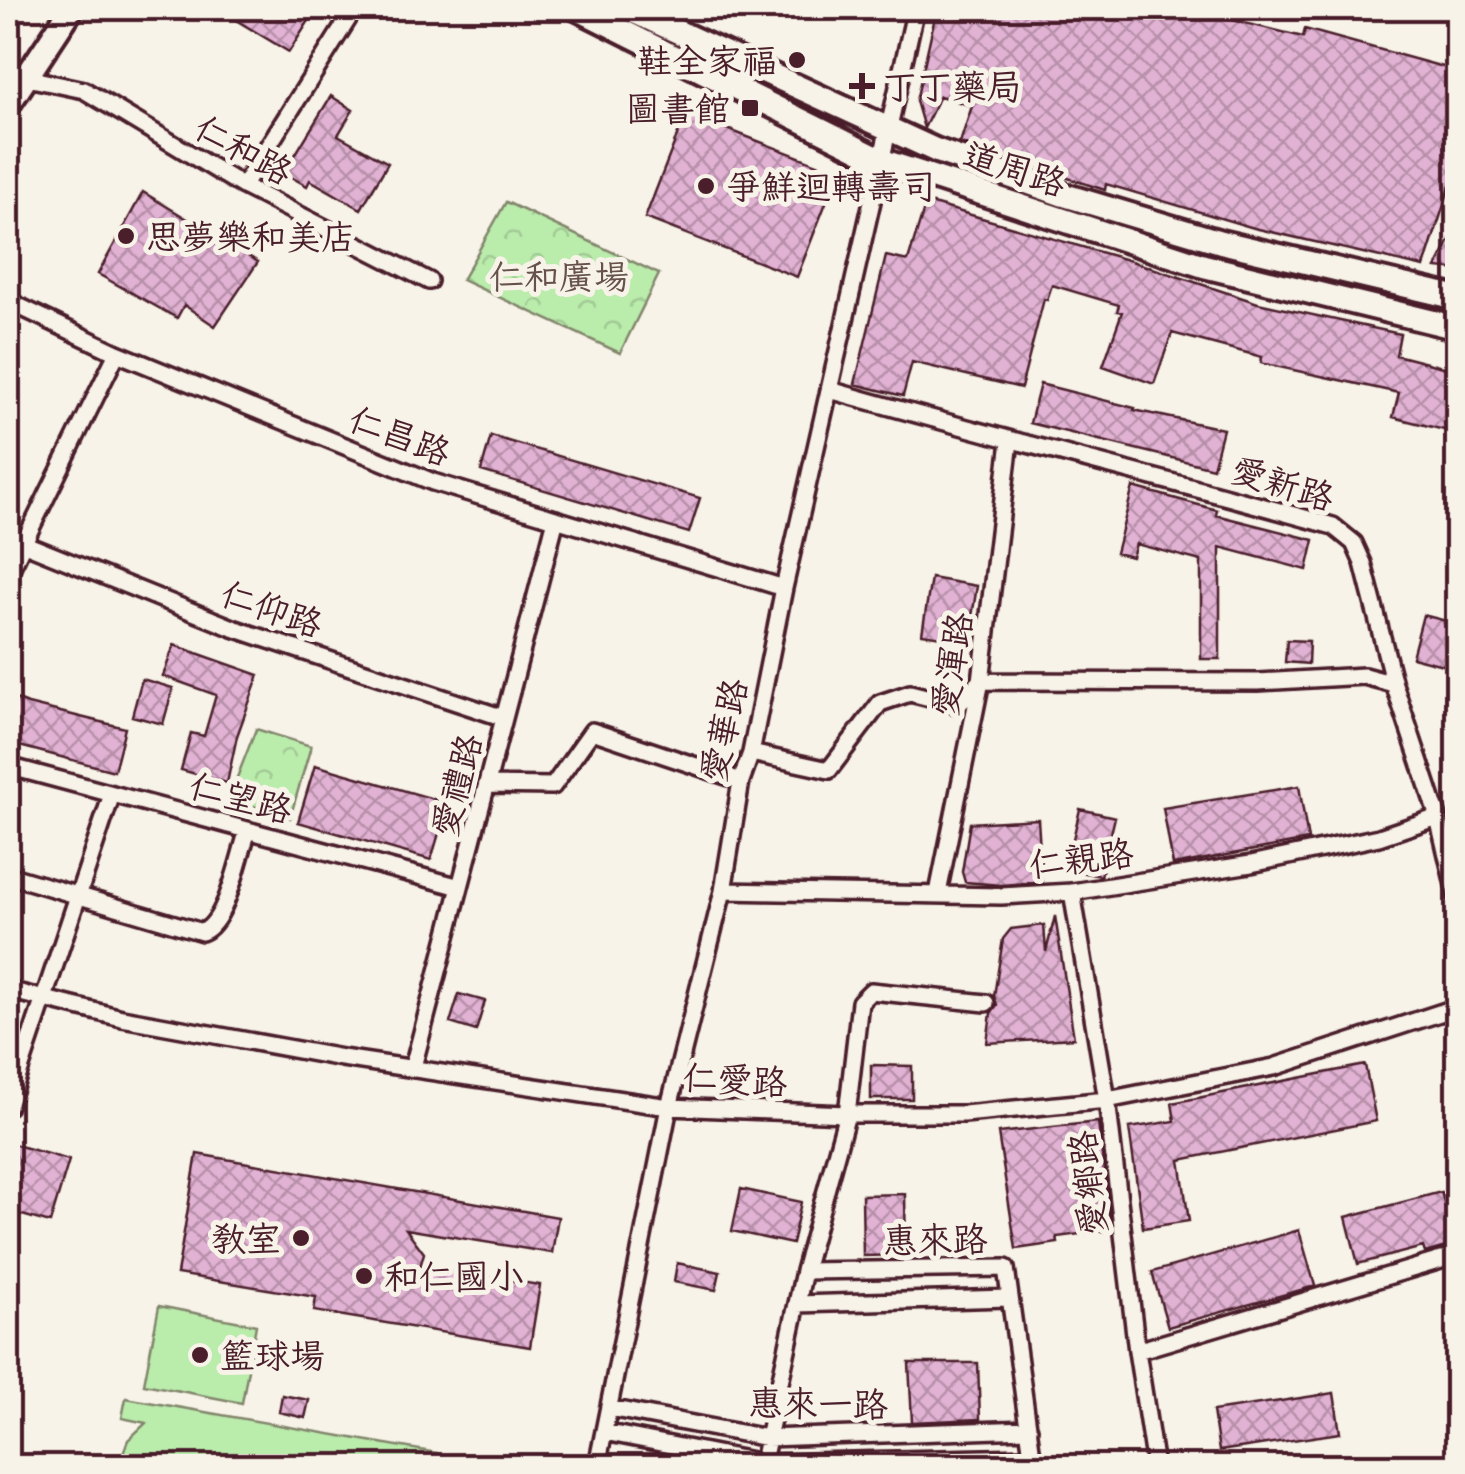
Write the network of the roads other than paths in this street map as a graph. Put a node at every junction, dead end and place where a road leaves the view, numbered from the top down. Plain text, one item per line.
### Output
1 (72, 8) edge
2 (356, 8) edge
3 (576, 8) edge
4 (626, 8) edge
5 (916, 8) edge
6 (17, 76) edge
7 (8, 105) edge
8 (889, 131) junction
9 (883, 161) junction
10 (244, 186) junction
11 (429, 281) dead end
12 (1458, 298) edge
13 (8, 301) edge
14 (1458, 328) edge
15 (117, 353) junction
16 (830, 390) junction
17 (1010, 442) junction
18 (556, 519) junction
19 (8, 532) edge
20 (24, 544) junction
21 (8, 575) edge
22 (784, 588) junction
23 (981, 681) junction
24 (1394, 684) junction
25 (504, 718) junction
26 (751, 753) junction
27 (8, 766) edge
28 (741, 781) junction
29 (487, 784) junction
30 (112, 794) junction
31 (1438, 816) junction
32 (1458, 829) edge
33 (248, 830) junction
34 (1441, 838) junction
35 (8, 875) edge
36 (460, 887) junction
37 (722, 891) junction
38 (1072, 892) junction
39 (938, 894) junction
40 (76, 895) junction
41 (1458, 902) edge
42 (8, 990) edge
43 (40, 1000) junction
44 (986, 1003) dead end
45 (1458, 1007) edge
46 (413, 1067) junction
47 (1107, 1100) junction
48 (8, 1106) edge
49 (669, 1106) junction
50 (847, 1114) junction
51 (1458, 1255) edge
52 (804, 1271) junction
53 (1008, 1298) junction
54 (797, 1304) junction
55 (1137, 1351) junction
56 (608, 1408) junction
57 (1030, 1429) junction
58 (604, 1432) junction
59 (767, 1438) junction
60 (1032, 1462) edge
61 (762, 1465) edge
62 (597, 1466) edge
63 (1155, 1466) edge

1 - 6 main road
2 - 10 street
3 - 9 main road, 道周路
4 - 8 main road, 道周路
5 - 8 street, 愛華路
6 - 7 main road
6 - 10 street, 仁和路
8 - 9 street, 愛華路
8 - 12 main road, 道周路
9 - 14 main road, 道周路
9 - 16 street, 愛華路
10 - 11 street, 仁和路
13 - 15 street, 仁昌路
15 - 18 street, 仁昌路
15 - 20 street
16 - 17 street, 愛新路
16 - 22 street, 愛華路
17 - 23 street, 愛渾路
17 - 24 street, 愛新路
18 - 22 street, 仁昌路
18 - 25 street, 愛禮路
19 - 20 street, 仁仰路
20 - 21 street
20 - 25 street, 仁仰路
22 - 26 street, 愛華路
23 - 24 street
23 - 26 street
23 - 39 street, 愛渾路
24 - 31 street, 愛新路
25 - 29 street, 愛禮路
26 - 28 street, 愛華路
27 - 30 street, 仁望路
28 - 29 street
28 - 37 street, 愛華路
29 - 36 street, 愛禮路
30 - 33 street, 仁望路
30 - 40 street
31 - 34 street, 愛新路
31 - 38 street, 仁親路
32 - 34 street
33 - 36 street, 仁望路
33 - 40 street
34 - 41 street, 愛新路
35 - 40 street
36 - 46 street, 愛禮路
37 - 39 street, 仁親路
37 - 49 street, 愛華路
38 - 39 street, 仁親路
38 - 47 street, 愛鄉路
40 - 43 street
42 - 43 street, 仁愛路
43 - 46 street, 仁愛路
43 - 48 street
44 - 50 street
45 - 47 street, 仁愛路
46 - 49 street, 仁愛路
47 - 50 street, 仁愛路
47 - 55 street, 愛鄉路
49 - 50 street, 仁愛路
49 - 56 street, 愛華路
50 - 52 street
51 - 55 street
52 - 53 street, 惠來路
52 - 54 street
53 - 54 street, 惠來路
53 - 57 street
54 - 59 street
55 - 63 street, 愛鄉路
56 - 58 street, 愛華路
56 - 59 street, 惠來一路
57 - 59 street, 惠來一路
57 - 60 street
58 - 61 street, 惠來一路
58 - 62 street, 愛華路
59 - 61 street
60 - 61 street, 惠來一路

